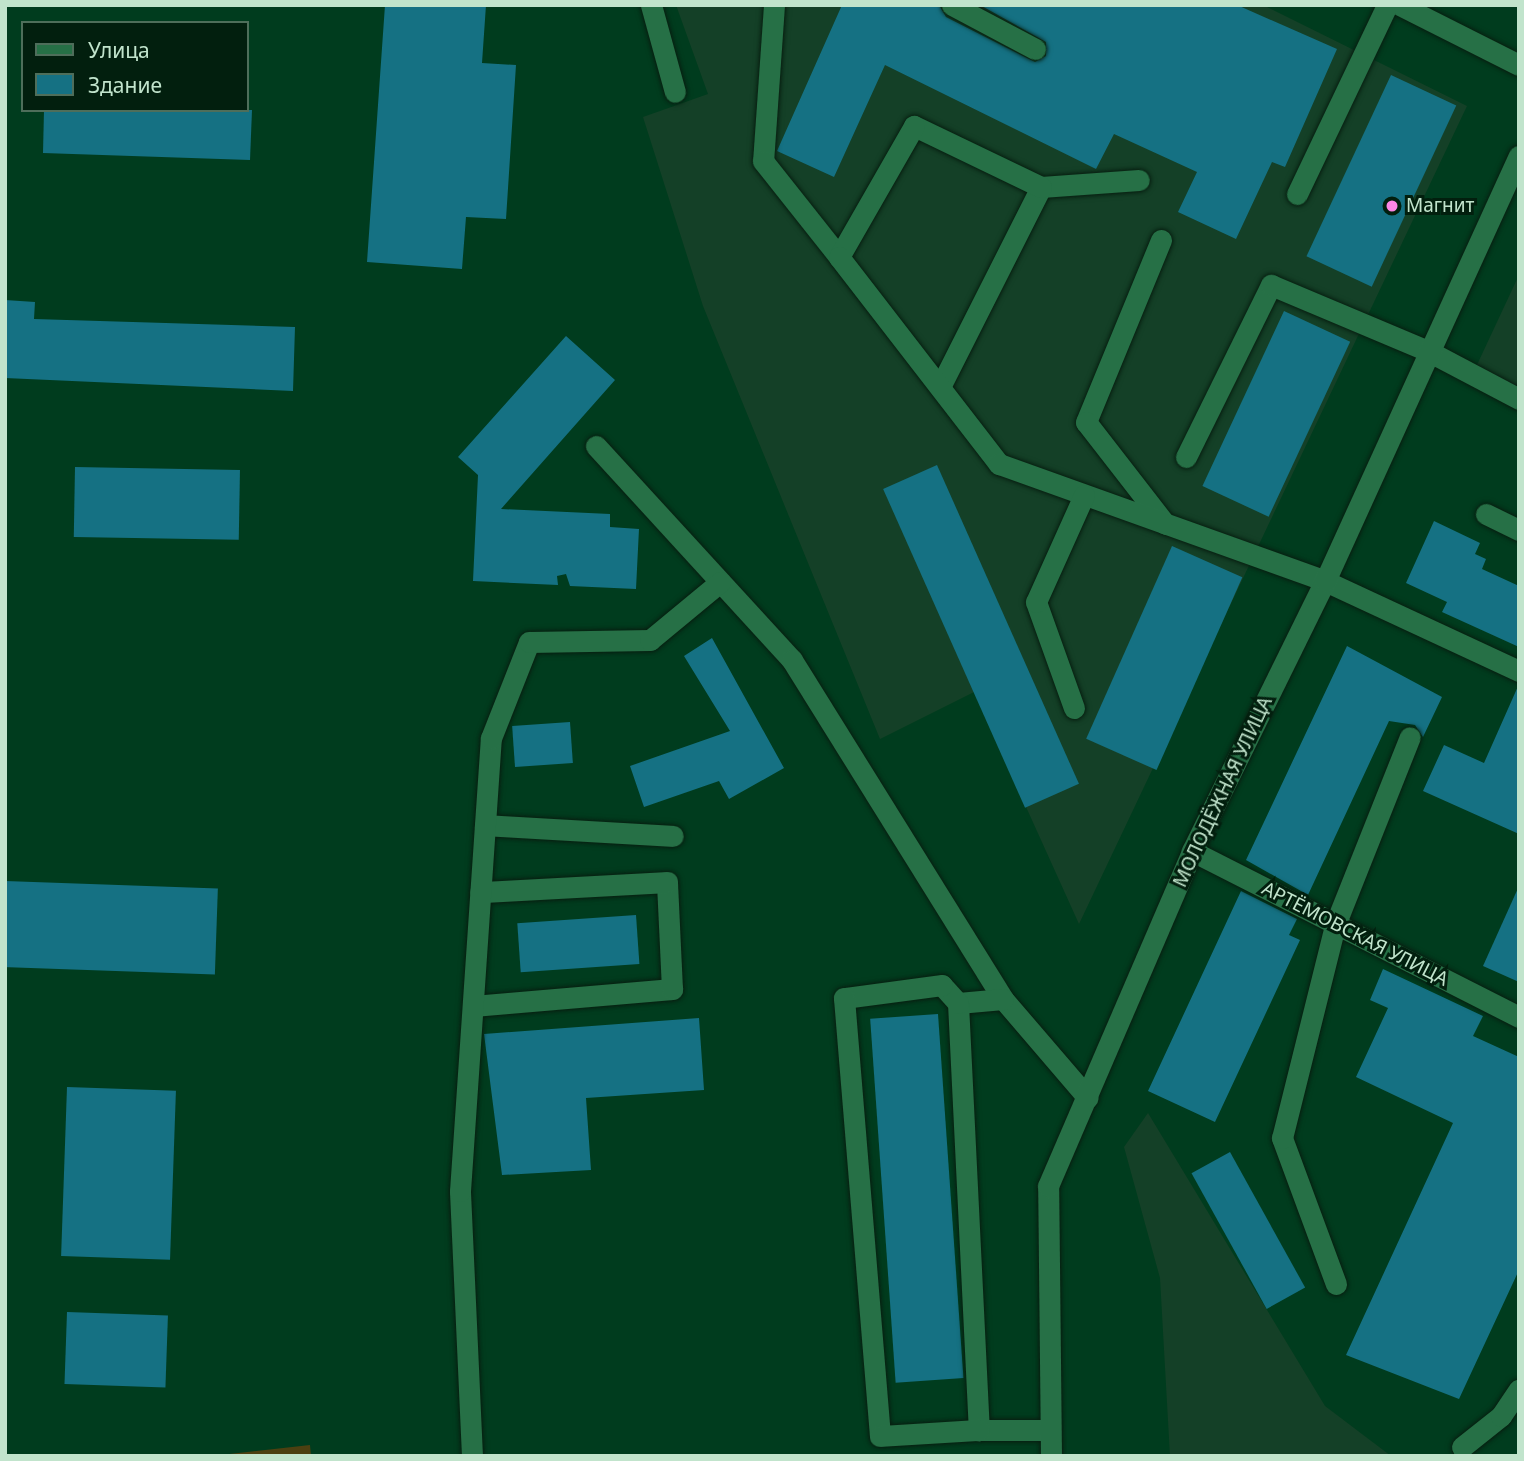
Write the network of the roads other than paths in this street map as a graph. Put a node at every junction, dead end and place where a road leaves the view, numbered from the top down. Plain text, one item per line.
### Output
1 (651, 5) edge
2 (774, 5) edge
3 (952, 5) edge
4 (1387, 5) edge
5 (1400, 5) edge
6 (1035, 49) dead end
7 (1519, 65) edge
8 (675, 92) dead end
9 (1519, 156) edge
10 (1139, 180) dead end
11 (1041, 187) junction
12 (1297, 194) dead end
13 (1161, 240) dead end
14 (839, 257) junction
15 (1430, 352) junction
16 (940, 387) junction
17 (1519, 399) edge
18 (596, 446) dead end
19 (1186, 457) dead end
20 (1084, 495) junction
21 (1486, 514) dead end
22 (1166, 524) junction
23 (1519, 530) edge
24 (1325, 581) junction
25 (720, 582) junction
26 (1519, 671) edge
27 (1074, 708) dead end
28 (1410, 737) dead end
29 (485, 825) junction
30 (673, 836) dead end
31 (1192, 850) junction
32 (480, 892) junction
33 (1335, 925) junction
34 (1003, 999) junction
35 (958, 1003) junction
36 (472, 1006) junction
37 (1519, 1017) edge
38 (1088, 1098) junction
39 (1336, 1284) dead end
40 (1519, 1389) edge
41 (979, 1430) junction
42 (1050, 1430) junction
43 (1462, 1447) dead end
44 (472, 1456) edge
45 (1051, 1456) edge

1 - 8 street
2 - 14 street
3 - 6 street
4 - 12 street
5 - 7 street
9 - 15 street, МОЛОДЁЖНАЯ УЛИЦА
10 - 11 street
11 - 14 street
11 - 16 street
13 - 22 street
14 - 16 street
15 - 17 street
15 - 19 street
15 - 24 street, МОЛОДЁЖНАЯ УЛИЦА
16 - 20 street
18 - 25 street
20 - 22 street
20 - 27 street
21 - 23 street
22 - 24 street
24 - 26 street
24 - 31 street, МОЛОДЁЖНАЯ УЛИЦА
25 - 29 street
25 - 34 street
28 - 33 street
29 - 30 street
29 - 32 street
31 - 33 street, АРТЁМОВСКАЯ УЛИЦА
31 - 38 street, МОЛОДЁЖНАЯ УЛИЦА
32 - 36 street
32 - 36 street
33 - 37 street, АРТЁМОВСКАЯ УЛИЦА
33 - 39 street
34 - 35 street
34 - 38 street
35 - 41 street
35 - 41 street
36 - 44 street
38 - 42 street, МОЛОДЁЖНАЯ УЛИЦА
40 - 43 street
41 - 42 street
42 - 45 street, МОЛОДЁЖНАЯ УЛИЦА

